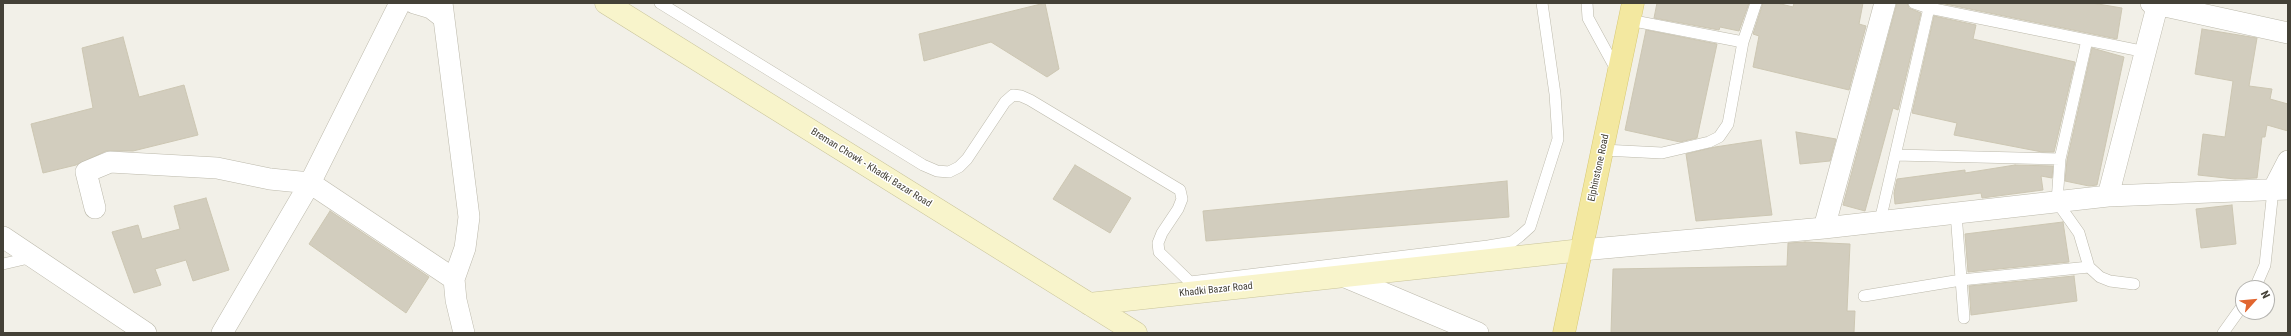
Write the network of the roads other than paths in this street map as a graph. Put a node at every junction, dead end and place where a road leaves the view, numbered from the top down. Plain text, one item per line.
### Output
1 (400, 3) edge
2 (403, 3) edge
3 (414, 3) edge
4 (606, 3) edge
5 (660, 3) edge
6 (1542, 3) edge
7 (1587, 3) edge
8 (1756, 3) edge
9 (1885, 3) edge
10 (1914, 3) edge
11 (2156, 4) edge
12 (1929, 8) junction
13 (443, 10) edge
14 (1631, 11) edge
15 (2288, 33) edge
16 (2087, 40) junction
17 (1743, 42) junction
18 (2146, 52) junction
19 (1618, 74) junction
20 (1602, 150) junction
21 (1895, 155) junction
22 (2060, 159) junction
23 (2288, 161) edge
24 (310, 183) junction
25 (2280, 190) edge
26 (2108, 196) junction
27 (2057, 202) junction
28 (95, 208) dead end
29 (1956, 213) junction
30 (1880, 221) junction
31 (1824, 228) junction
32 (3, 237) edge
33 (1582, 250) junction
34 (33, 257) junction
35 (3, 264) edge
36 (2089, 267) junction
37 (1343, 276) junction
38 (454, 279) junction
39 (1961, 280) junction
40 (2258, 280) edge
41 (2134, 284) dead end
42 (1864, 296) dead end
43 (1089, 304) junction
44 (2235, 316) edge
45 (1964, 318) dead end
46 (1126, 330) edge
47 (146, 333) edge
48 (222, 333) edge
49 (464, 333) edge
50 (1478, 333) edge
51 (1564, 333) edge
52 (2223, 333) edge

1 - 2 street
1 - 24 street
3 - 13 street
4 - 43 main road, Breman Chowk - Khadki Bazar Road
5 - 6 lane
7 - 19 lane
8 - 17 lane
9 - 31 street
10 - 12 lane
11 - 15 street
11 - 18 street
12 - 16 lane
12 - 21 lane
13 - 38 street
14 - 17 lane
14 - 19 main road, Elphinstone Road
16 - 18 lane
16 - 22 lane
17 - 20 lane
18 - 26 street
19 - 20 main road, Elphinstone Road
20 - 33 main road, Elphinstone Road
21 - 22 lane
21 - 30 lane
22 - 27 lane
23 - 25 street
24 - 28 street
24 - 38 street
24 - 48 street
25 - 26 street
25 - 40 lane
26 - 27 street
27 - 29 street
27 - 36 lane
29 - 30 street
29 - 39 lane
30 - 31 street
31 - 33 street
32 - 34 street
33 - 37 main road, Khadki Bazar Road
33 - 51 main road, Elphinstone Road
34 - 35 lane
34 - 47 street
36 - 39 lane
36 - 41 lane
37 - 43 main road, Khadki Bazar Road
37 - 50 street, Khadki Bazar Road
38 - 49 street
39 - 42 lane
39 - 45 lane
43 - 46 main road, Breman Chowk - Khadki Bazar Road
44 - 52 lane

